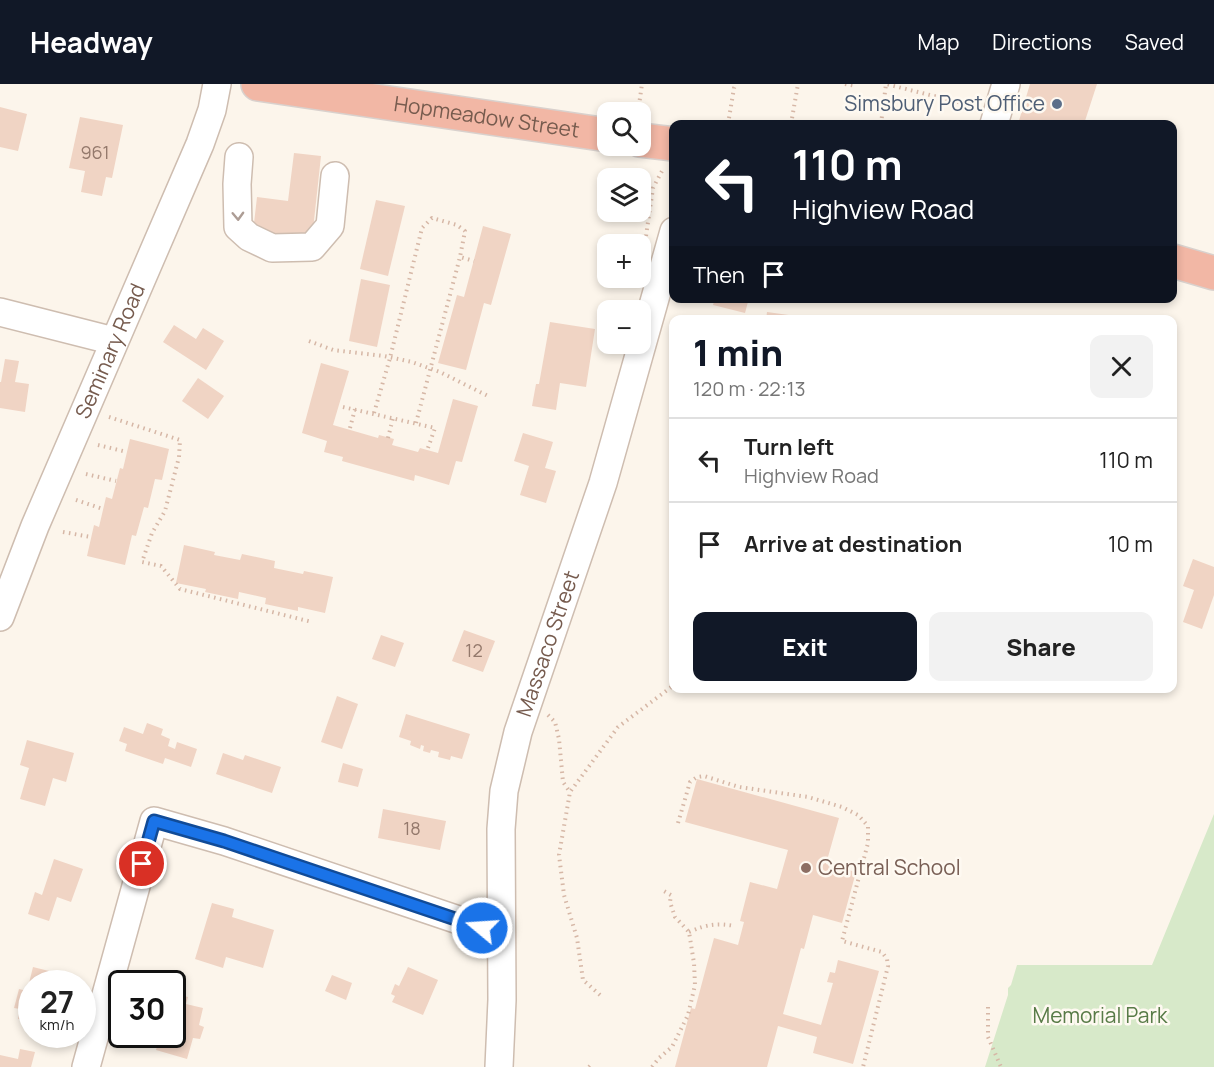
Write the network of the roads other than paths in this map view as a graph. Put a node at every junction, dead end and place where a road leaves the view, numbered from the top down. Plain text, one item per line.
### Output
1 (217, 84) edge
2 (258, 84) edge
3 (1006, 84) edge
4 (995, 118) edge
5 (597, 133) edge
6 (651, 147) edge
7 (239, 157) dead end
8 (668, 158) edge
9 (335, 176) dead end
10 (669, 249) edge
11 (1177, 262) edge
12 (1214, 273) edge
13 (0, 312) edge
14 (114, 341) junction
15 (0, 617) edge
16 (500, 934) junction
17 (86, 1067) edge
18 (499, 1067) edge

1 - 14 street, Seminary Road
2 - 5 highway, Hopmeadow Street
3 - 4 street
6 - 8 highway
7 -> 9 street
10 - 16 street, Massaco Street
11 - 12 highway
13 - 14 street
14 - 15 street, Seminary Road
16 - 17 street
16 - 18 street, Massaco Street

